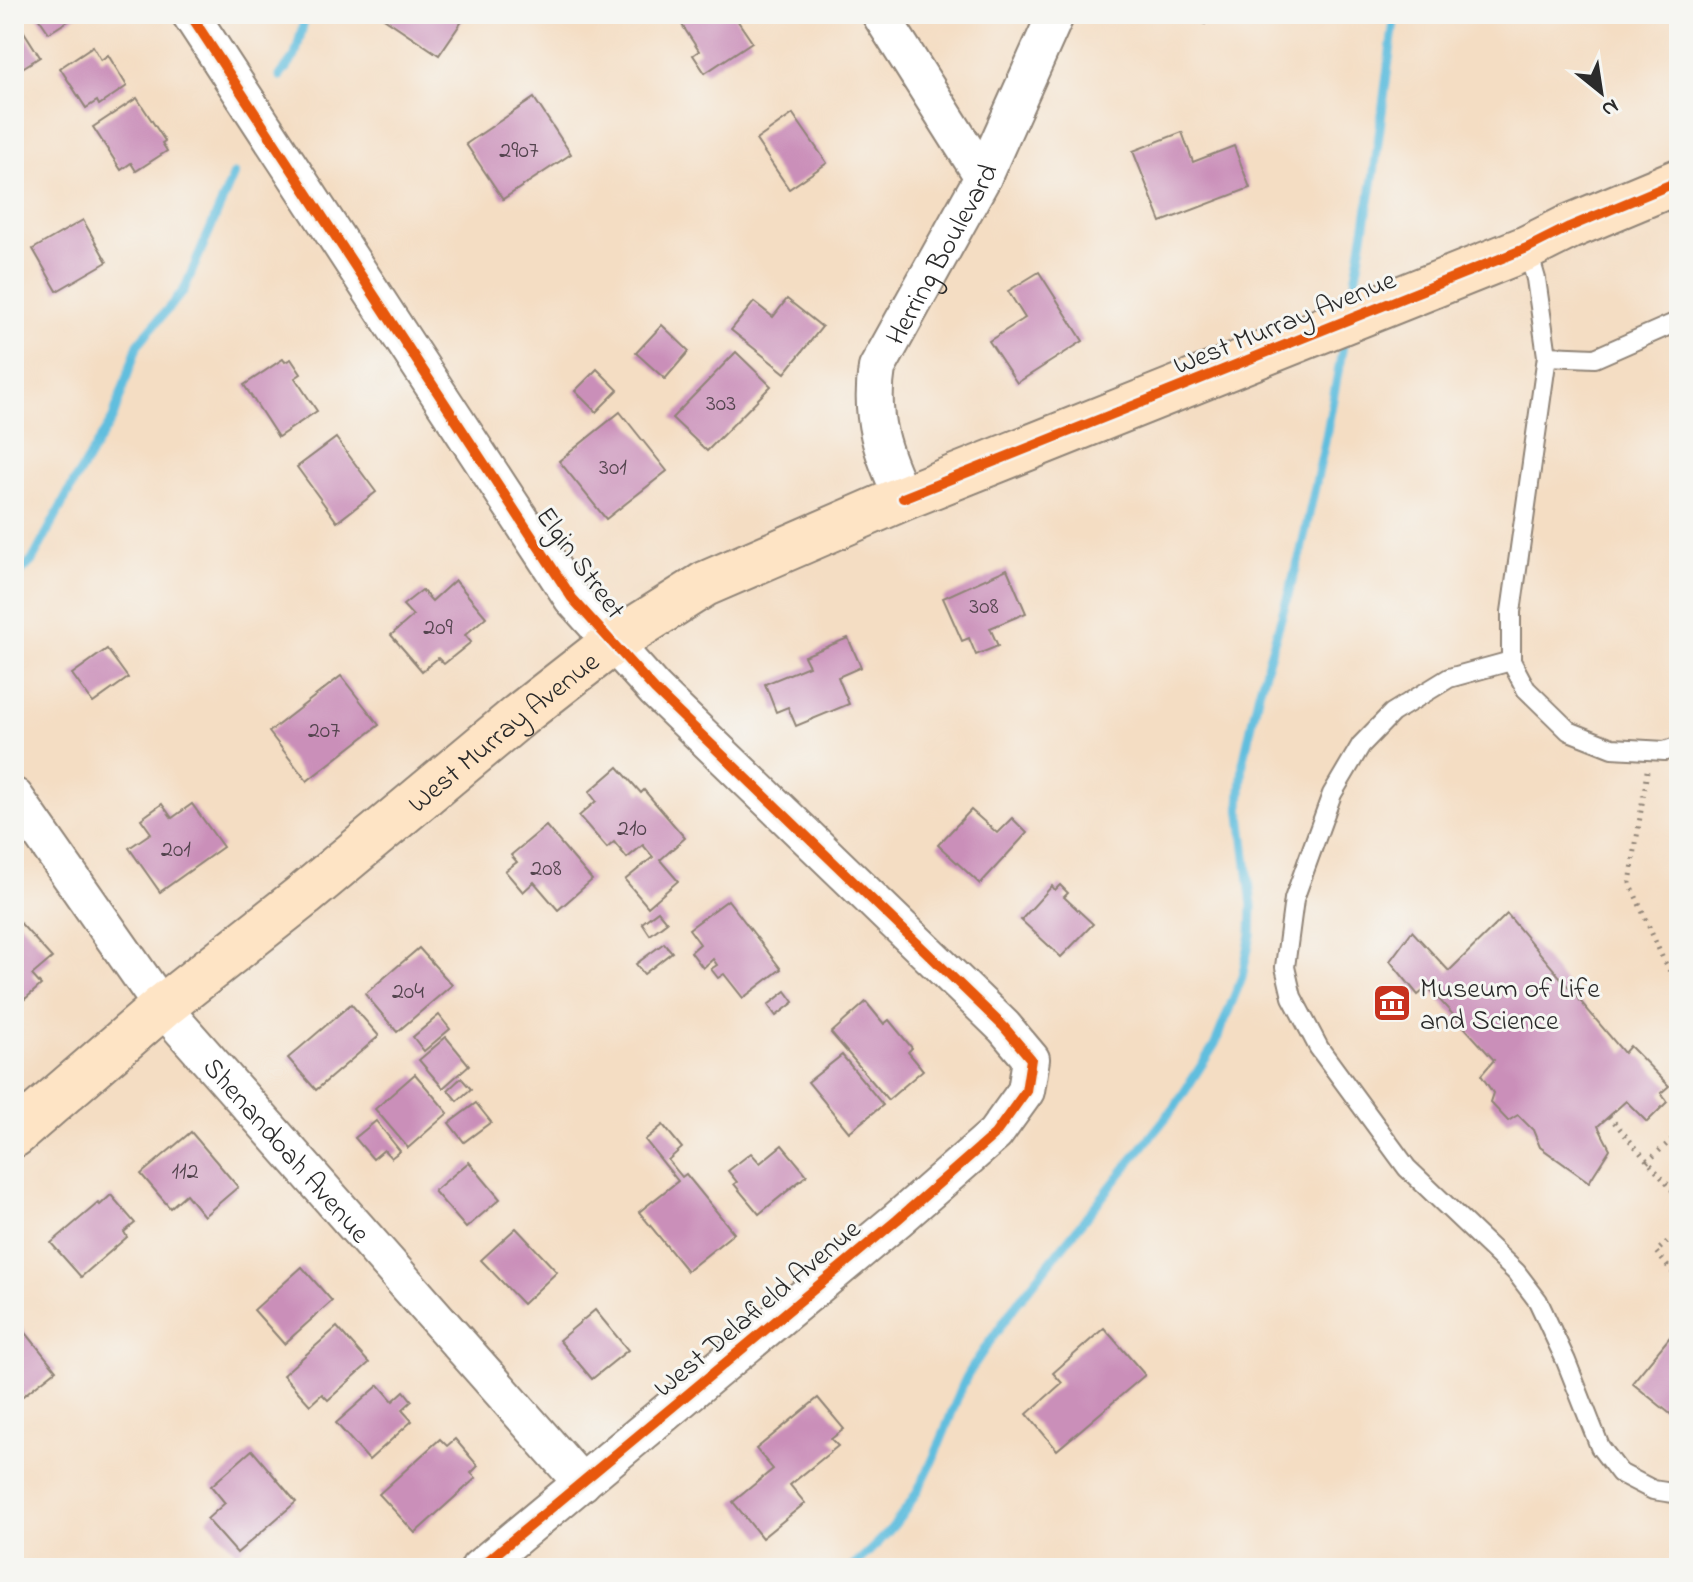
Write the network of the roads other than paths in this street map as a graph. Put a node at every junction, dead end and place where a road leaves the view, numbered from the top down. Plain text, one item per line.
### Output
1 (190, 14) edge
2 (880, 14) edge
3 (1056, 14) edge
4 (983, 177) junction
5 (1679, 181) edge
6 (1527, 248) junction
7 (1679, 321) edge
8 (1547, 356) junction
9 (903, 498) junction
10 (612, 643) junction
11 (1511, 661) junction
12 (1679, 746) edge
13 (15, 797) edge
14 (162, 1007) junction
15 (1031, 1059) joint
16 (14, 1135) edge
17 (582, 1483) junction
18 (1679, 1494) edge
19 (479, 1568) edge

1 - 10 street, Elgin Street
2 - 4 street
3 - 4 street, Herring Boulevard
4 - 9 street, Herring Boulevard
5 - 6 street, West Murray Avenue
6 - 8 lane
6 - 9 street, West Murray Avenue
7 - 8 lane
8 - 11 lane
9 - 10 street, West Murray Avenue
10 - 14 street, West Murray Avenue
10 - 15 street, Elgin Street
11 - 12 lane
11 - 18 lane
13 - 14 street, Shenandoah Avenue
14 - 16 street, West Murray Avenue
14 - 17 street, Shenandoah Avenue
15 - 17 street, West Delafield Avenue
17 - 19 street, West Delafield Avenue

